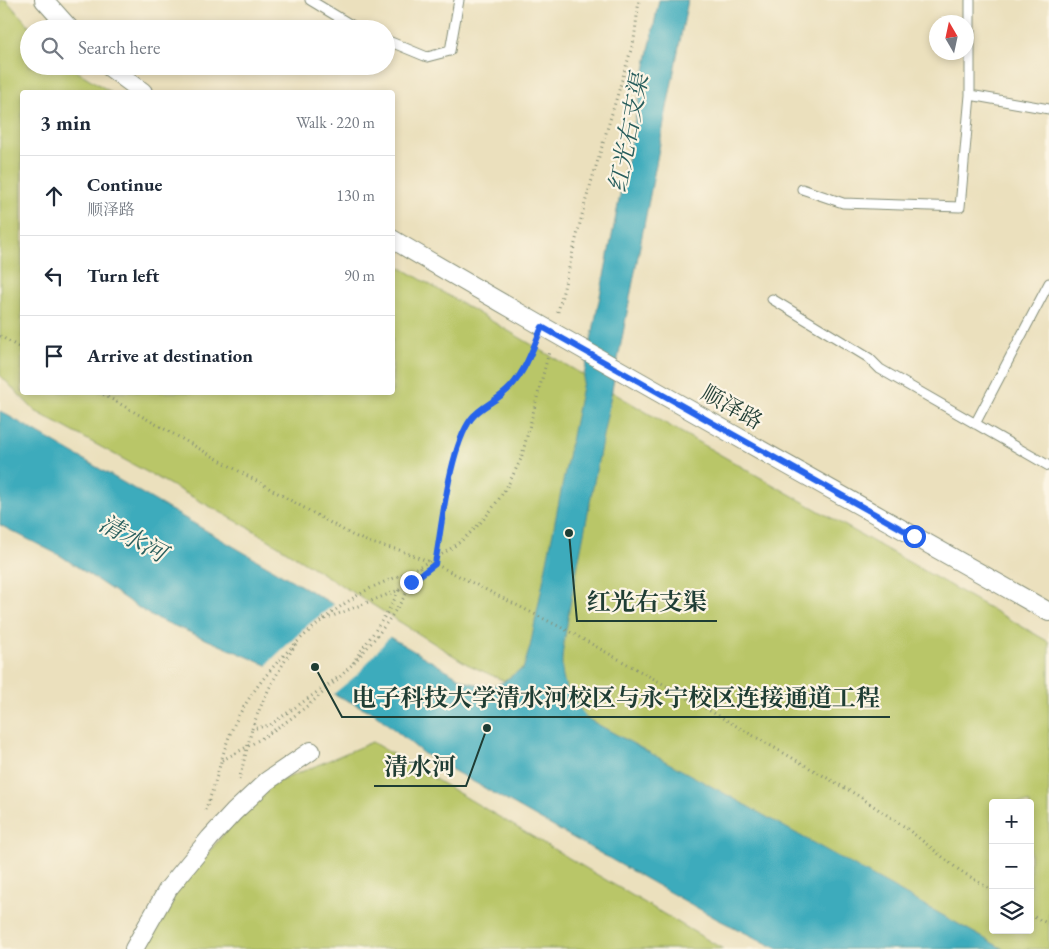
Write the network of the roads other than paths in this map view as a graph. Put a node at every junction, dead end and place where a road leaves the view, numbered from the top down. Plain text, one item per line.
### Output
1 (44, 0) edge
2 (310, 0) edge
3 (459, 0) edge
4 (970, 0) edge
5 (62, 20) edge
6 (343, 20) edge
7 (395, 44) edge
8 (120, 75) edge
9 (140, 90) edge
10 (970, 96) junction
11 (1049, 109) edge
12 (802, 189) dead end
13 (395, 242) edge
14 (1049, 283) edge
15 (772, 299) dead end
16 (975, 424) junction
17 (1049, 466) edge
18 (1049, 612) edge
19 (311, 750) dead end
20 (134, 949) edge

1 - 5 street
2 - 6 lane
3 - 7 lane
4 - 10 lane
8 - 9 street
10 - 11 lane
10 - 12 lane
13 - 18 street, 顺泽路
14 - 16 lane
15 - 16 lane
16 - 17 lane
19 - 20 street

